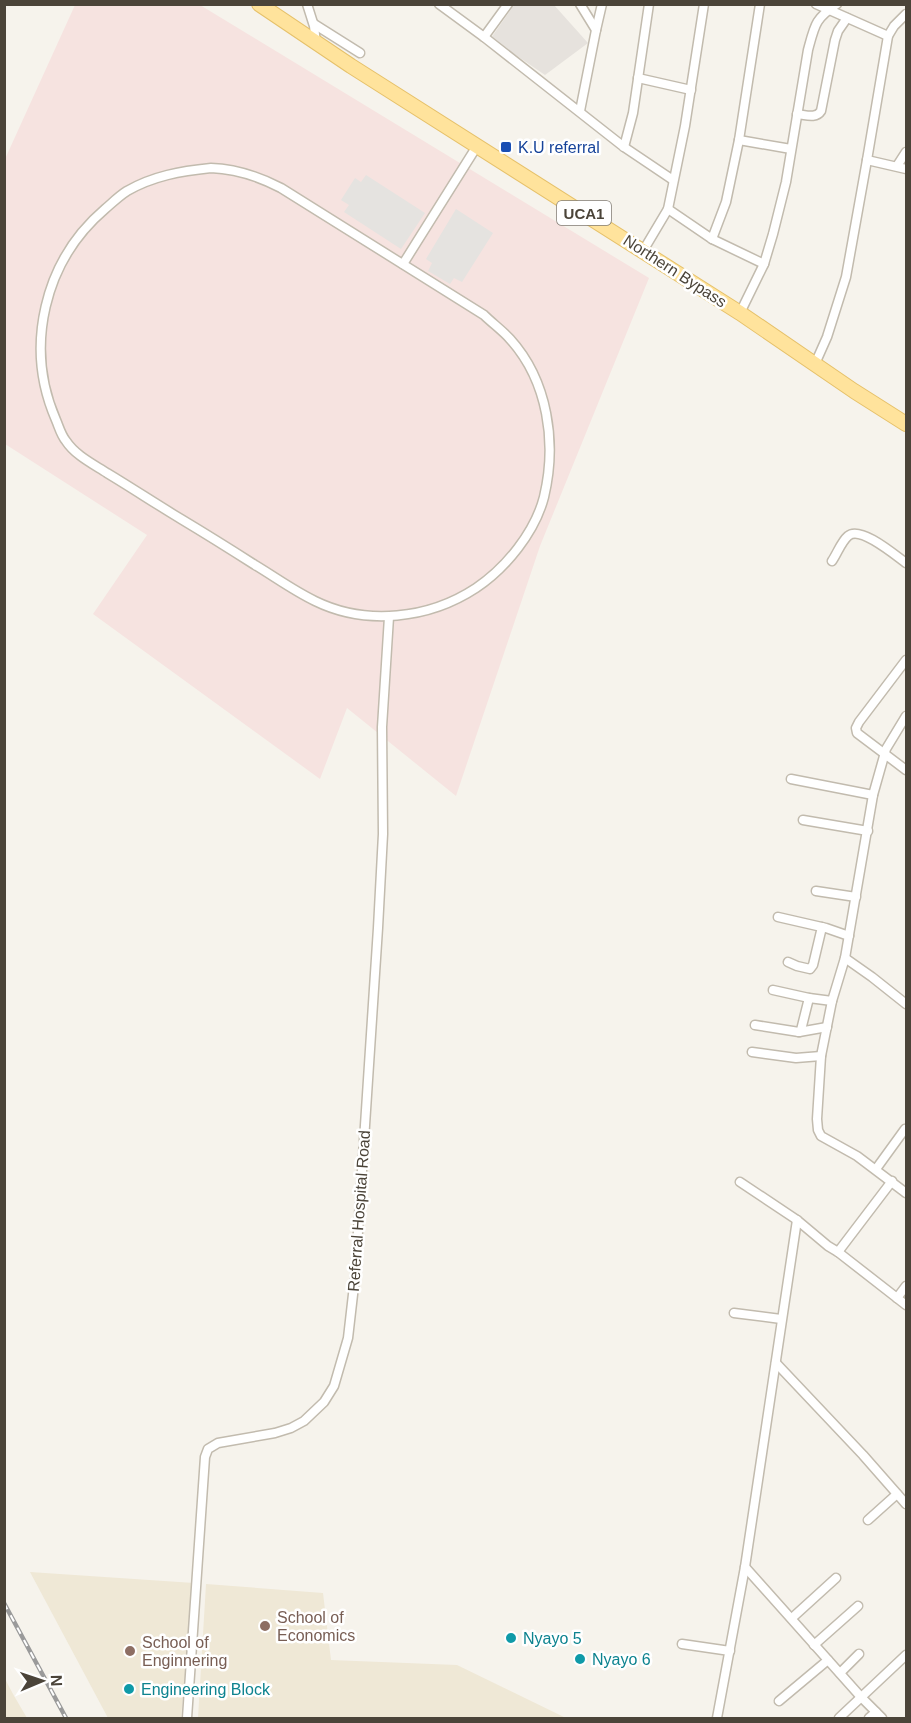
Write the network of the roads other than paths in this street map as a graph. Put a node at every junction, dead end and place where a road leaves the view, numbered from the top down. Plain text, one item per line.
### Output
1 (259, 4) edge
2 (307, 4) edge
3 (439, 4) edge
4 (508, 4) edge
5 (580, 4) edge
6 (602, 4) edge
7 (649, 4) edge
8 (704, 4) edge
9 (760, 4) edge
10 (816, 4) edge
11 (833, 7) edge
12 (906, 14) edge
13 (847, 18) junction
14 (314, 24) junction
15 (596, 30) junction
16 (888, 36) junction
17 (484, 37) junction
18 (316, 43) junction
19 (360, 53) dead end
20 (638, 78) junction
21 (691, 90) junction
22 (580, 111) junction
23 (797, 114) junction
24 (739, 140) junction
25 (477, 146) junction
26 (624, 147) junction
27 (791, 149) junction
28 (906, 152) edge
29 (867, 160) junction
30 (897, 166) junction
31 (906, 169) edge
32 (673, 180) junction
33 (668, 209) junction
34 (712, 240) junction
35 (643, 251) junction
36 (403, 264) junction
37 (764, 264) junction
38 (740, 313) junction
39 (815, 364) junction
40 (906, 424) edge
41 (832, 561) dead end
42 (906, 563) edge
43 (389, 617) junction
44 (906, 660) edge
45 (906, 716) edge
46 (884, 754) junction
47 (906, 770) edge
48 (791, 779) dead end
49 (873, 795) junction
50 (802, 820) dead end
51 (868, 831) junction
52 (816, 891) dead end
53 (856, 897) junction
54 (778, 917) dead end
55 (822, 927) junction
56 (849, 936) junction
57 (845, 958) junction
58 (788, 962) dead end
59 (773, 990) dead end
60 (808, 998) junction
61 (832, 1001) junction
62 (906, 1004) edge
63 (755, 1025) dead end
64 (827, 1027) junction
65 (799, 1032) junction
66 (752, 1052) dead end
67 (821, 1056) junction
68 (904, 1129) dead end
69 (876, 1169) junction
70 (892, 1181) junction
71 (740, 1182) dead end
72 (906, 1193) edge
73 (797, 1220) junction
74 (838, 1252) junction
75 (906, 1286) edge
76 (897, 1298) junction
77 (906, 1305) edge
78 (734, 1313) dead end
79 (781, 1319) junction
80 (776, 1363) junction
81 (903, 1497) edge
82 (868, 1520) dead end
83 (745, 1567) junction
84 (836, 1578) dead end
85 (858, 1606) dead end
86 (792, 1618) junction
87 (682, 1644) dead end
88 (814, 1645) junction
89 (730, 1651) junction
90 (860, 1654) dead end
91 (906, 1655) edge
92 (828, 1660) junction
93 (840, 1673) junction
94 (861, 1698) junction
95 (779, 1701) dead end
96 (876, 1716) edge
97 (187, 1719) edge
98 (717, 1719) edge
99 (839, 1719) edge

1 - 18 main road, Northern Bypass / UCA1
2 - 14 street
3 - 17 street
4 - 17 street
5 - 15 street
6 - 15 street
7 - 20 street
8 - 21 street
9 - 24 street
10 - 11 street
11 - 13 street
11 - 23 street
12 - 16 street
13 - 16 street
13 - 23 street
14 - 18 street
14 - 19 street
15 - 22 street
16 - 29 street
17 - 22 street
18 - 25 main road, Northern Bypass / UCA1
20 - 21 street
20 - 26 street
21 - 32 street
22 - 26 street
23 - 27 street
24 - 27 street
24 - 34 street
25 - 35 main road, Northern Bypass / UCA1
25 - 36 street
26 - 32 street
27 - 37 street
28 - 30 street
29 - 30 street
29 - 39 street
30 - 31 street
32 - 33 street
33 - 34 street
33 - 35 street
34 - 37 street
35 - 38 main road, Northern Bypass / UCA1
36 - 43 street
36 - 43 street
37 - 38 street
38 - 39 main road, Northern Bypass / UCA1
39 - 40 main road, Northern Bypass / UCA1
41 - 42 street
43 - 97 street, Referral Hospital Road
44 - 46 street
45 - 46 street
46 - 47 street
46 - 49 street
48 - 49 street
49 - 51 street
50 - 51 street
51 - 53 street
52 - 53 street
53 - 56 street
54 - 55 street
55 - 56 street
55 - 58 street
56 - 57 street
57 - 61 street
57 - 62 street
59 - 60 street
60 - 61 street
60 - 65 street
61 - 64 street
63 - 65 street
64 - 65 street
64 - 67 street
66 - 67 street
67 - 69 street
68 - 69 street
69 - 70 street
70 - 72 street
70 - 74 street
71 - 73 street
73 - 74 street
73 - 79 street
74 - 76 street
75 - 76 street
76 - 77 street
78 - 79 street
79 - 80 street
80 - 81 street
80 - 83 street
81 - 82 street
83 - 86 street
83 - 89 street
84 - 86 street
85 - 88 street
86 - 88 street
87 - 89 street
88 - 92 street
89 - 98 street
90 - 93 street
91 - 94 street
92 - 93 street
92 - 95 street
93 - 94 street
94 - 96 street
94 - 99 street

